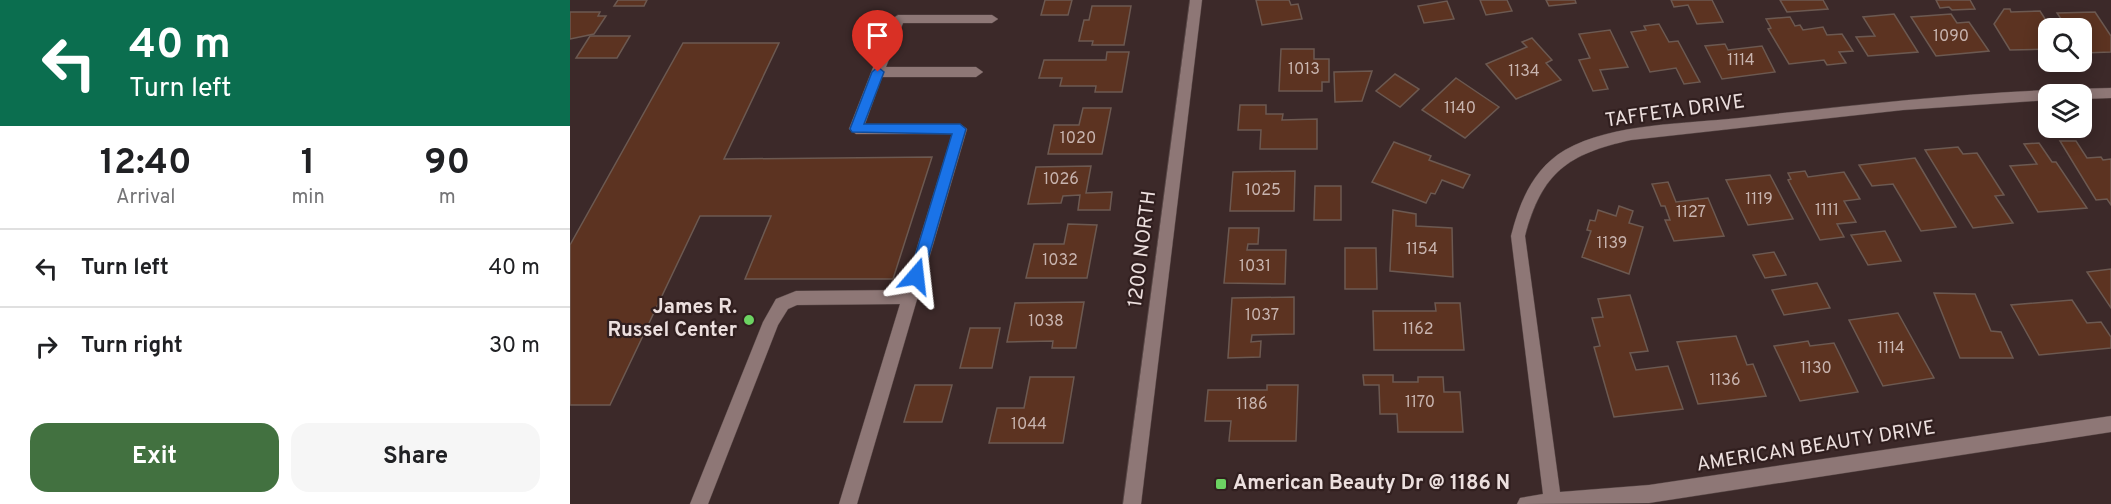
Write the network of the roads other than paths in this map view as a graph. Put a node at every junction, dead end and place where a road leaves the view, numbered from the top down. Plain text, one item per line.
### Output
1 (1196, 0) edge
2 (992, 19) dead end
3 (878, 72) junction
4 (976, 72) dead end
5 (2092, 93) edge
6 (2111, 93) edge
7 (2038, 96) edge
8 (910, 297) junction
9 (2111, 424) edge
10 (1554, 503) edge
11 (699, 504) edge
12 (848, 504) edge
13 (1132, 504) edge
14 (1526, 504) edge

1 - 13 street, 1200 NORTH
2 - 3 street
3 - 4 street
3 - 8 street
5 - 6 street
7 - 10 street, TAFFETA DRIVE
8 - 11 street
8 - 12 street
9 - 10 street, AMERICAN BEAUTY DRIVE
10 - 14 street, AMERICAN BEAUTY DRIVE

